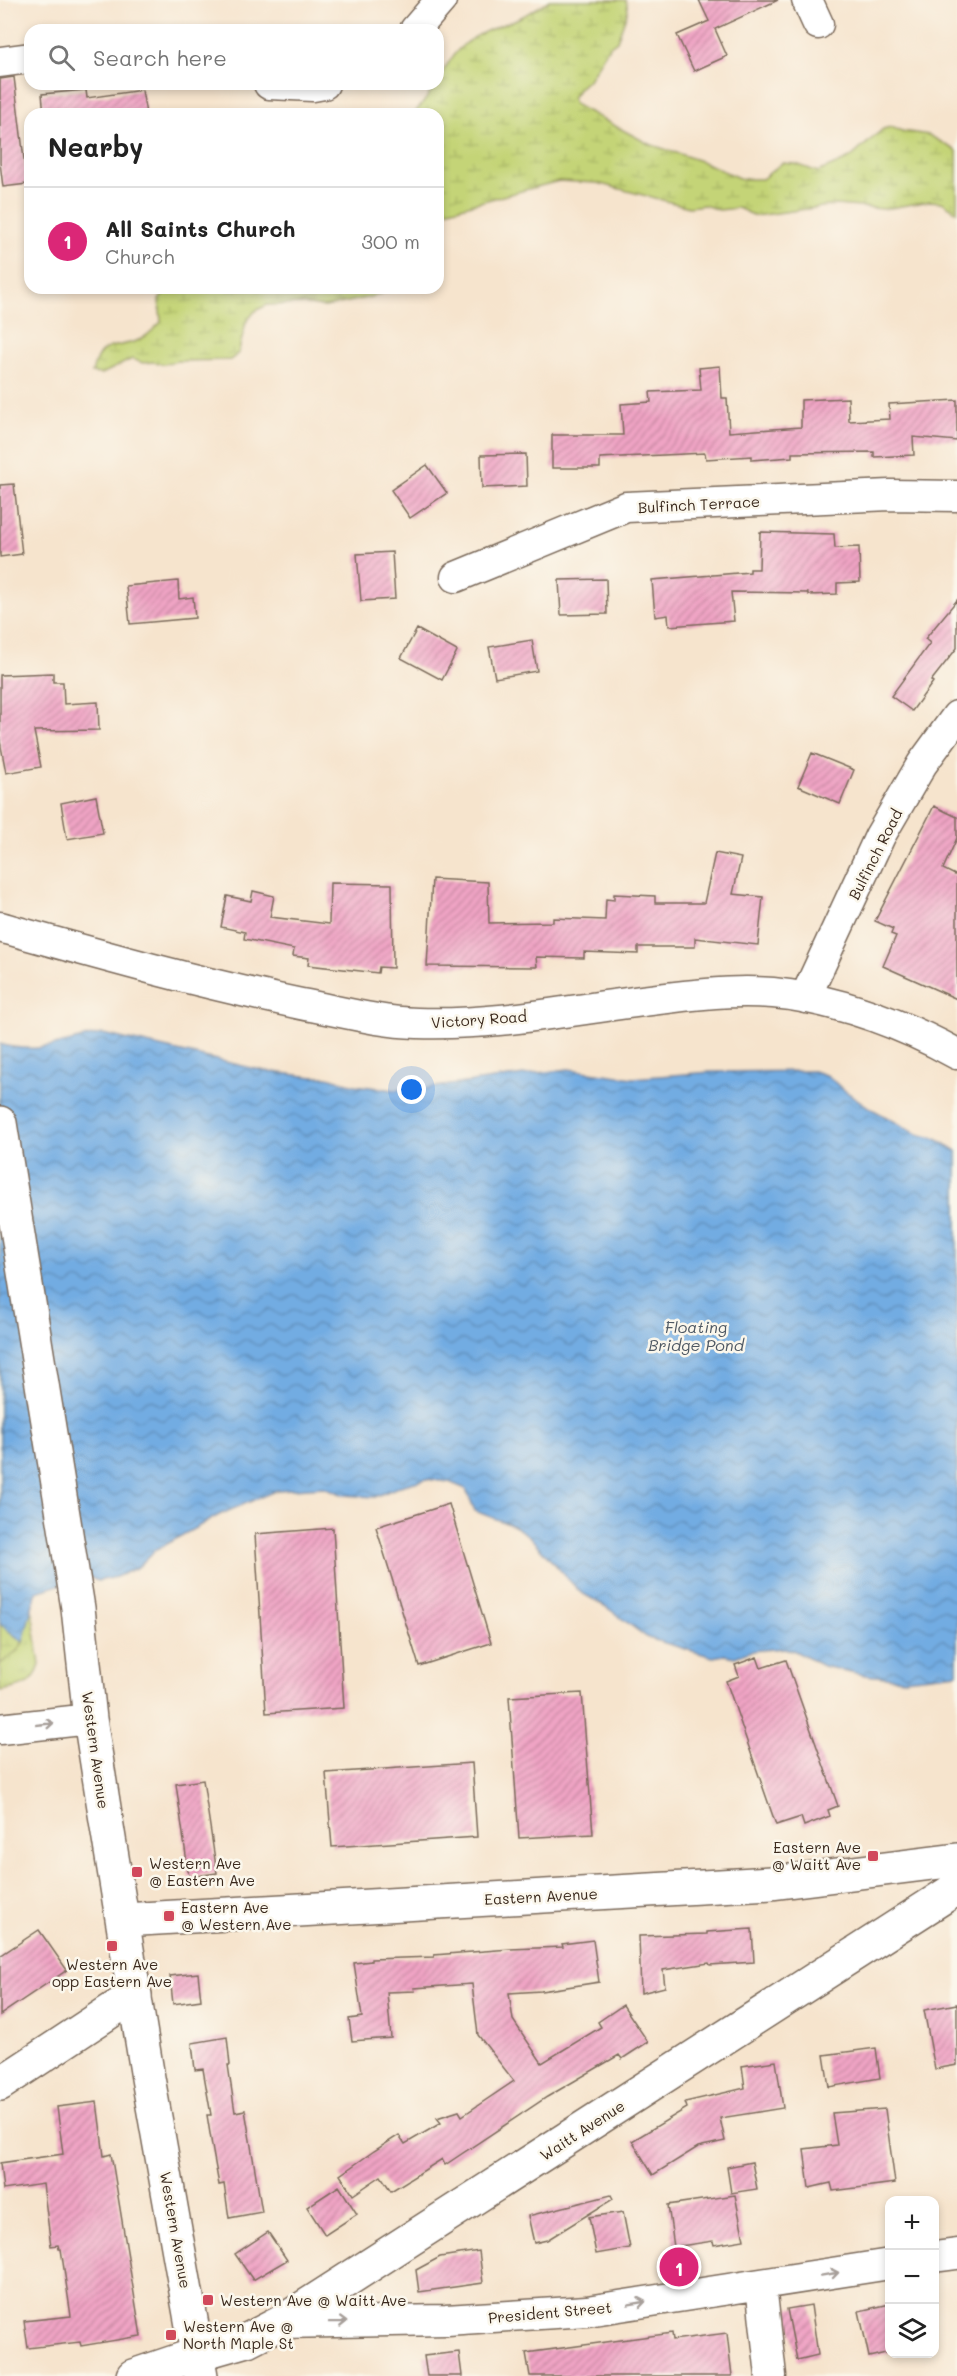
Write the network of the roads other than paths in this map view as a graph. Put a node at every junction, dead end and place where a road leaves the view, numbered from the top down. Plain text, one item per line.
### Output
1 (441, 0) edge
2 (420, 24) edge
3 (24, 59) edge
4 (0, 62) edge
5 (957, 496) edge
6 (456, 577) dead end
7 (957, 716) edge
8 (0, 927) edge
9 (805, 998) junction
10 (957, 1054) edge
11 (0, 1123) edge
12 (90, 1719) junction
13 (0, 1729) edge
14 (957, 1860) edge
15 (957, 1888) edge
16 (123, 1920) junction
17 (135, 1995) junction
18 (0, 2084) edge
19 (957, 2254) edge
20 (939, 2256) edge
21 (885, 2265) edge
22 (761, 2285) junction
23 (280, 2323) junction
24 (200, 2365) edge
25 (134, 2376) edge
26 (771, 2376) edge

1 - 2 street
3 - 4 street
5 - 6 street, Bulfinch Terrace
7 - 9 street, Bulfinch Road
8 - 9 street, Victory Road
9 - 10 street, Victory Road
11 - 12 main road, Western Avenue
13 -> 12 street
12 - 16 main road, Western Avenue
14 - 16 main road, Eastern Avenue
15 - 23 main road, Waitt Avenue
16 - 17 main road, Western Avenue
17 - 18 main road
17 - 24 main road, Western Avenue
19 - 20 street
22 -> 21 street, President Street
23 -> 22 street, President Street
22 - 26 street
23 - 24 main road, Waitt Avenue
24 - 25 main road, Waitt Avenue

